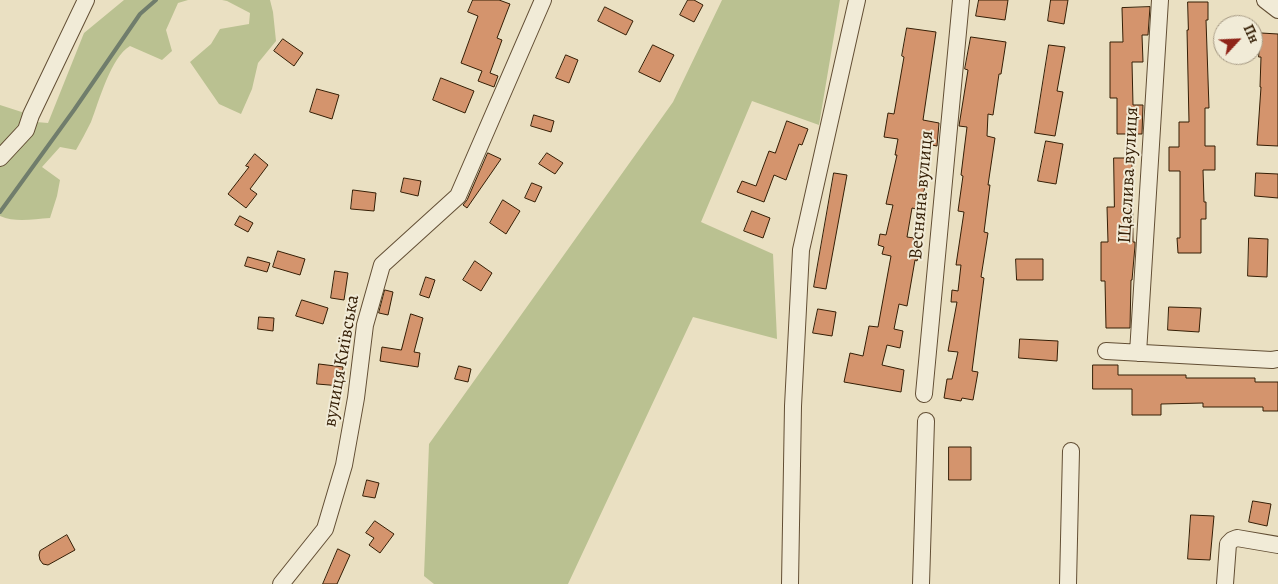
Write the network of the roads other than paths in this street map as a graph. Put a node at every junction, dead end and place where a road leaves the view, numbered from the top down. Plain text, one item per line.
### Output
1 (86, 0) edge
2 (543, 0) edge
3 (858, 0) edge
4 (961, 0) edge
5 (1160, 0) edge
6 (1265, 0) edge
7 (1278, 10) edge
8 (0, 158) edge
9 (1106, 350) dead end
10 (1138, 353) junction
11 (1278, 359) edge
12 (924, 394) dead end
13 (926, 421) dead end
14 (1071, 451) dead end
15 (1278, 545) edge
16 (281, 584) edge
17 (790, 584) edge
18 (921, 584) edge
19 (1068, 584) edge
20 (1225, 584) edge

1 - 8 street
2 - 16 street, вулиця Київська
3 - 17 street
4 - 12 street, Весняна вулиця
5 - 10 street, Щаслива вулиця
6 - 7 street
9 - 10 street
10 - 11 street
13 - 18 street
14 - 19 street
15 - 20 street

